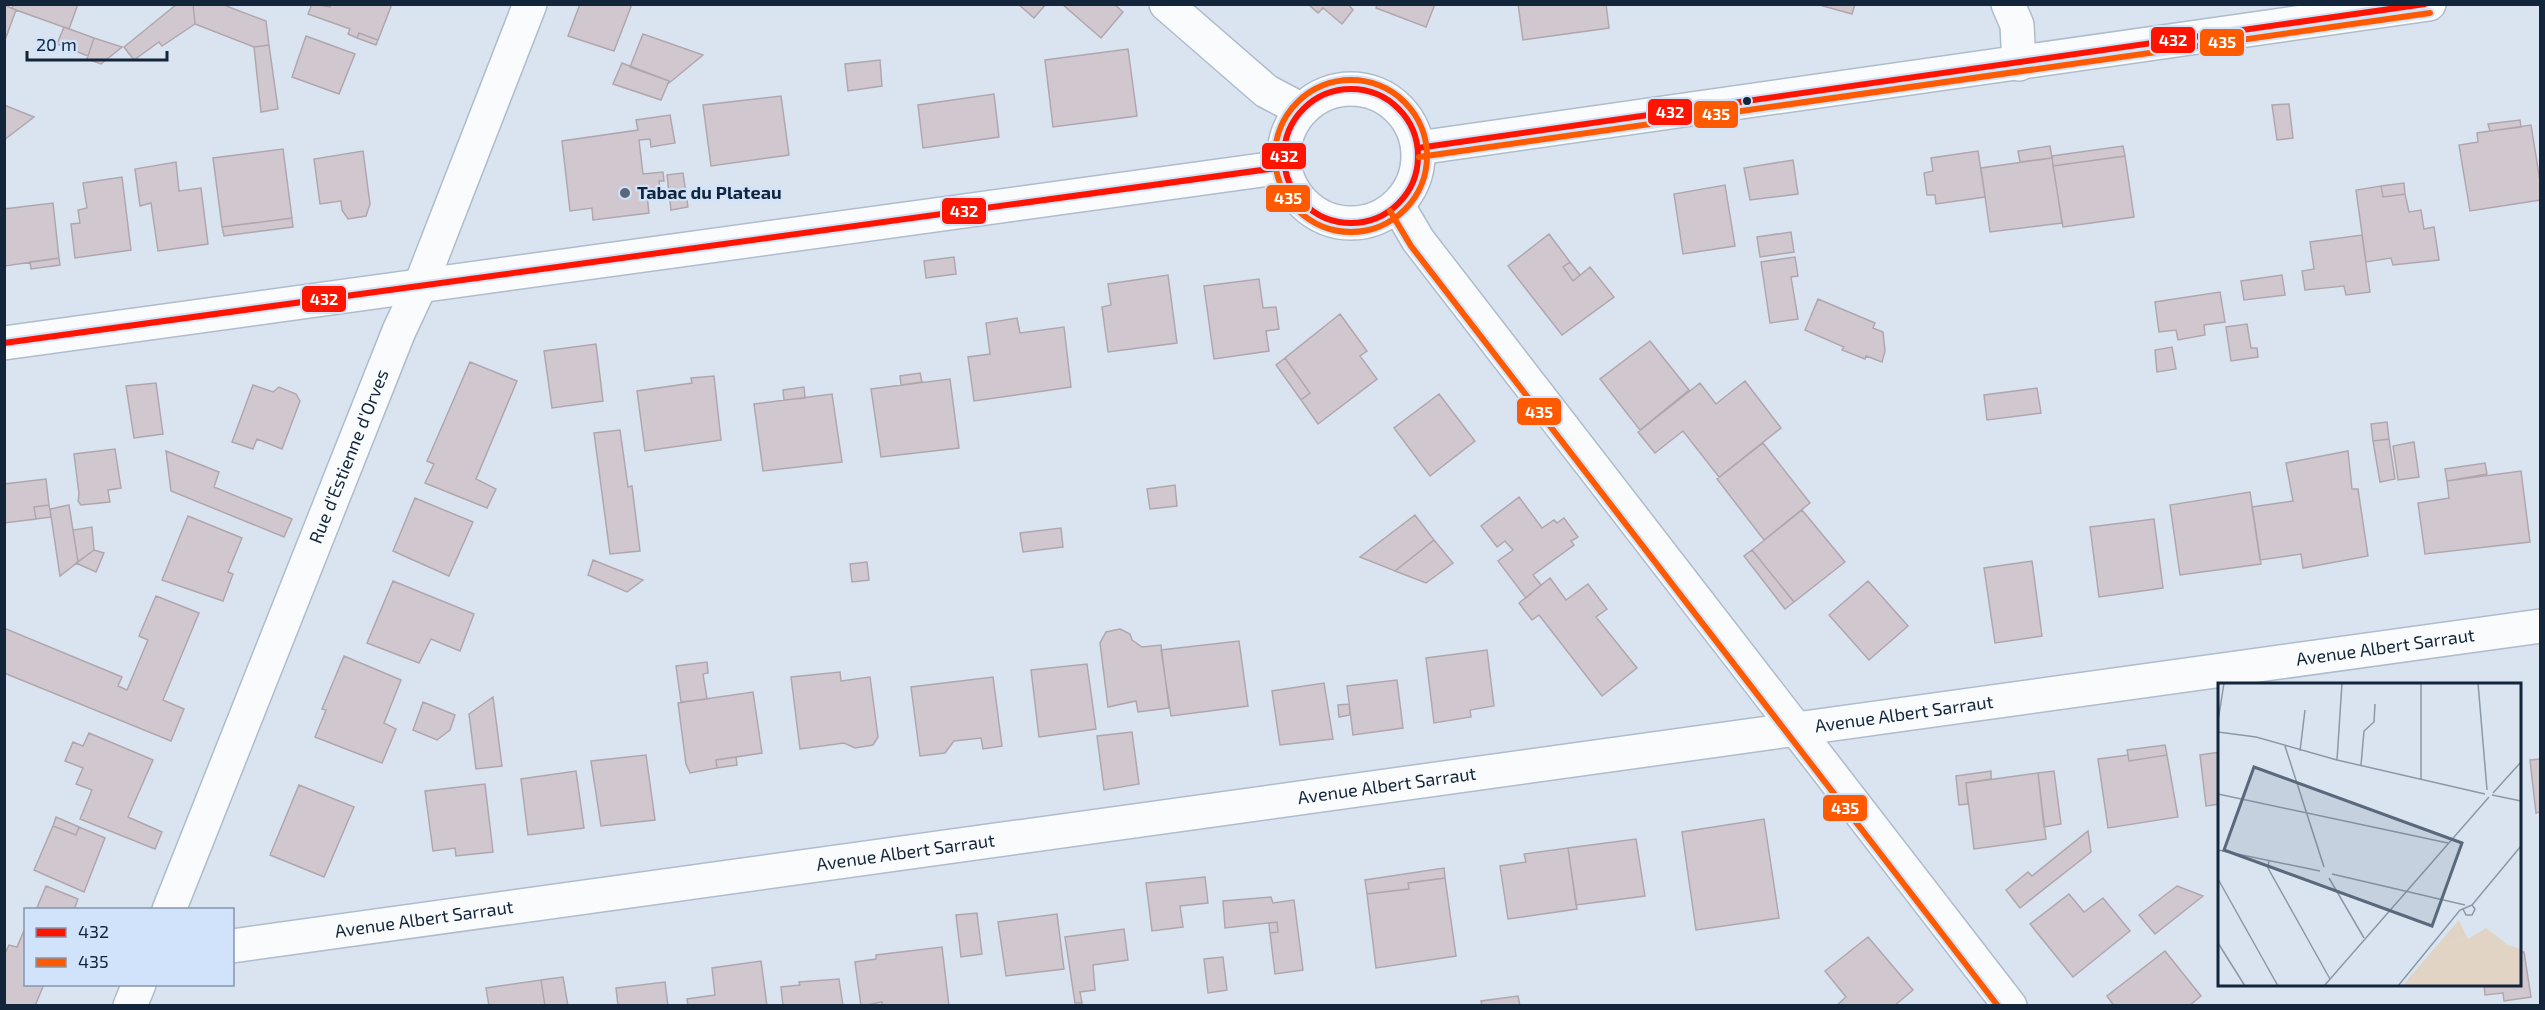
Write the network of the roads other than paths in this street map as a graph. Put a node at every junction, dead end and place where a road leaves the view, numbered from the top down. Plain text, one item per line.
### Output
1 (530, 4) edge
2 (1166, 4) edge
3 (2008, 4) edge
4 (2430, 4) edge
5 (2019, 64) junction
6 (1302, 110) junction
7 (1418, 148) junction
8 (1284, 166) junction
9 (1398, 206) junction
10 (421, 284) junction
11 (4, 343) edge
12 (2541, 626) edge
13 (1797, 729) junction
14 (169, 908) edge
15 (234, 946) edge
16 (138, 986) edge
17 (130, 1005) edge
18 (2010, 1005) edge

1 - 10 street, Rue d'Estienne d'Orves
2 - 6 street
3 - 5 street
4 - 5 street
5 - 7 street
6 - 7 street
6 - 8 street
7 - 9 street
8 - 9 street
8 - 10 street
9 - 13 street
10 - 11 street
10 - 14 street, Rue d'Estienne d'Orves
12 - 13 street, Avenue Albert Sarraut
13 - 15 street, Avenue Albert Sarraut
13 - 18 street
16 - 17 street

